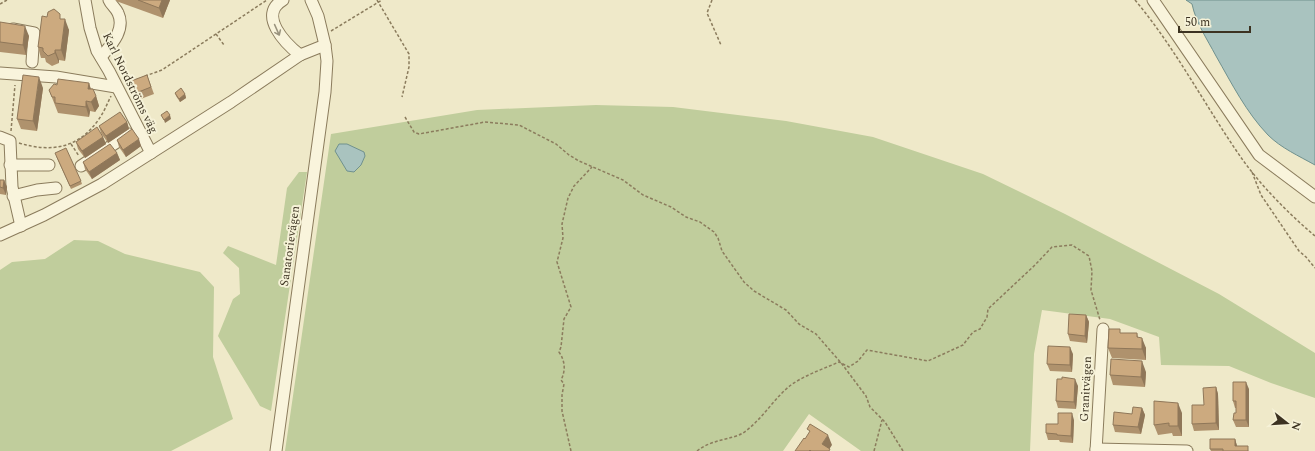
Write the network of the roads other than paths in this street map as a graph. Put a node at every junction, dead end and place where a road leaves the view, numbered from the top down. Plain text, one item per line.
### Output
1 (85, 0) edge
2 (109, 0) edge
3 (283, 0) edge
4 (310, 0) edge
5 (1153, 0) edge
6 (6, 28) edge
7 (324, 41) junction
8 (300, 55) junction
9 (101, 57) junction
10 (32, 62) dead end
11 (0, 73) edge
12 (116, 87) junction
13 (138, 128) junction
14 (5, 139) edge
15 (150, 153) junction
16 (10, 165) junction
17 (49, 165) dead end
18 (82, 165) edge
19 (56, 188) dead end
20 (13, 196) junction
21 (1315, 197) edge
22 (21, 226) junction
23 (0, 235) edge
24 (1103, 329) road end
25 (1096, 450) edge
26 (276, 451) edge
27 (1187, 451) edge

1 - 9 street, Karl Nordströms väg
2 - 9 street
3 -> 8 street
4 - 7 street, Sanatorievägen
5 - 21 street
6 - 10 street
7 - 8 street
7 - 26 street, Sanatorievägen
8 - 15 street
9 - 12 street, Karl Nordströms väg
11 - 12 street
12 - 13 street, Karl Nordströms väg
13 - 15 street, Karl Nordströms väg
13 - 18 street
14 - 16 street
15 - 22 street
16 - 17 street
16 - 20 street
19 - 20 street
20 - 22 street
22 - 23 street
24 - 25 street, Granitvägen
25 - 27 street

